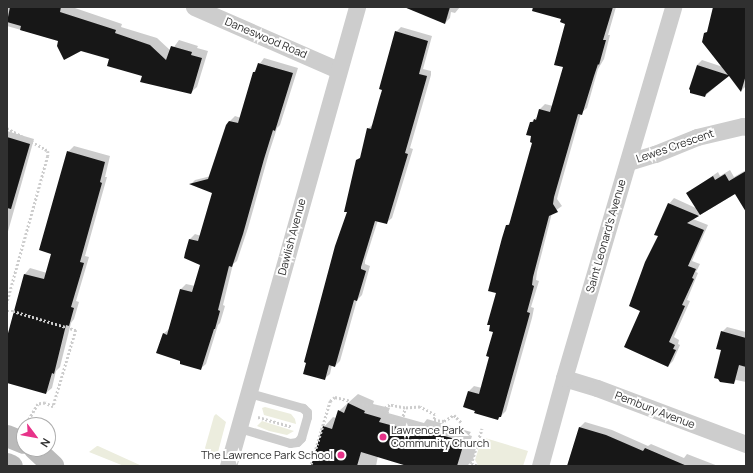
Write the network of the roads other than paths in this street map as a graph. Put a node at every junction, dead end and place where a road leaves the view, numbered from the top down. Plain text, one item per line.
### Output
1 (194, 7) edge
2 (357, 7) edge
3 (673, 7) edge
4 (338, 70) junction
5 (746, 127) edge
6 (628, 162) junction
7 (564, 378) junction
8 (249, 393) junction
9 (241, 421) junction
10 (746, 444) edge
11 (44, 457) edge
12 (7, 464) edge
13 (12, 466) edge
14 (53, 466) edge
15 (228, 466) edge
16 (540, 466) edge

1 - 4 street, Daneswood Road
2 - 4 street, Dawlish Avenue
3 - 6 street, Saint Leonard's Avenue
4 - 8 street, Dawlish Avenue
5 - 6 street, Lewes Crescent
6 - 7 street, Saint Leonard's Avenue
7 - 10 street, Pembury Avenue
7 - 16 street, Saint Leonard's Avenue
8 - 9 street, Dawlish Avenue
8 - 9 lane
9 - 15 street, Dawlish Avenue
11 - 14 main road
12 - 13 main road

